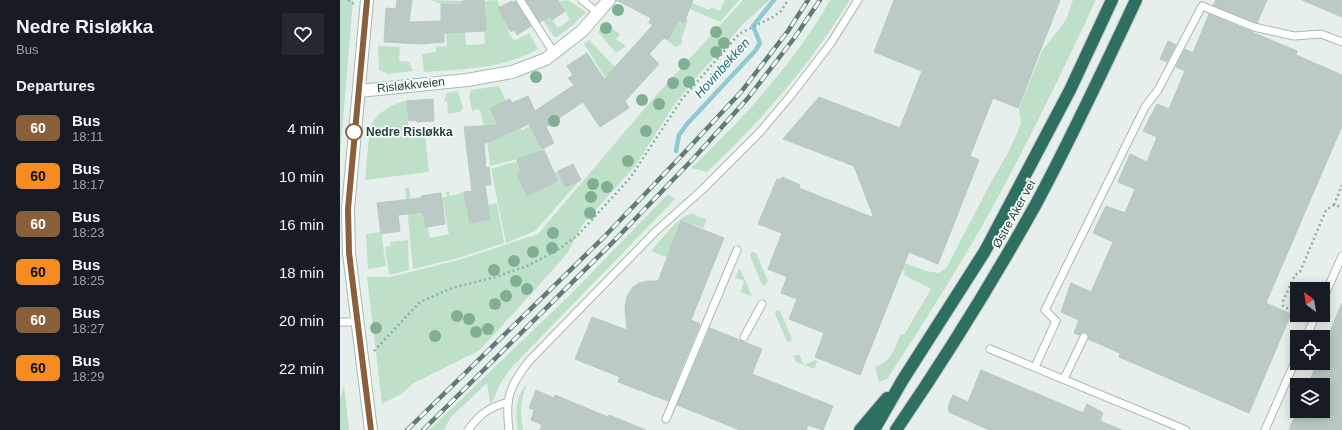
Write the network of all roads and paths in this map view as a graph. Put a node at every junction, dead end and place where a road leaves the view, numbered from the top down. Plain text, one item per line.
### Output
1 (367, 0) edge
2 (520, 0) edge
3 (582, 0) edge
4 (609, 0) edge
5 (788, 0) edge
6 (858, 0) edge
7 (1112, 0) edge
8 (1136, 0) edge
9 (598, 13) junction
10 (1342, 42) edge
11 (554, 53) junction
12 (358, 91) junction
13 (1342, 185) edge
14 (1334, 205) junction
15 (1342, 207) edge
16 (738, 250) dead end
17 (1342, 256) edge
18 (1292, 282) edge
19 (1330, 283) edge
20 (1290, 286) edge
21 (762, 304) dead end
22 (1290, 310) edge
23 (340, 322) edge
24 (357, 322) junction
25 (744, 337) dead end
26 (1084, 337) dead end
27 (990, 349) dead end
28 (372, 352) dead end
29 (1035, 367) junction
30 (1291, 370) edge
31 (1064, 379) junction
32 (902, 381) junction
33 (508, 402) junction
34 (666, 419) dead end
35 (371, 430) edge
36 (468, 430) edge
37 (509, 430) edge
38 (860, 430) edge
39 (874, 430) edge
40 (896, 430) edge
41 (1186, 430) edge
42 (1265, 430) edge

1 - 12 street
2 - 11 lane
3 - 9 lane
4 - 9 street, Risløkkveien
5 - 28 path
6 - 33 lane
7 - 32 highway, Østre Aker vei
8 - 40 highway, Østre Aker vei
9 - 11 street, Risløkkveien
10 - 29 lane
11 - 12 street, Risløkkveien
12 - 24 street
13 - 14 path
14 - 15 path
14 - 18 path
16 - 34 lane
17 - 19 lane
20 - 22 path
21 - 25 lane
23 - 24 lane
24 - 35 street
26 - 31 lane
27 - 29 lane
29 - 31 lane
30 - 42 lane
31 - 41 lane
32 - 38 highway
32 - 39 highway, Østre Aker vei
33 - 36 lane
33 - 37 lane

